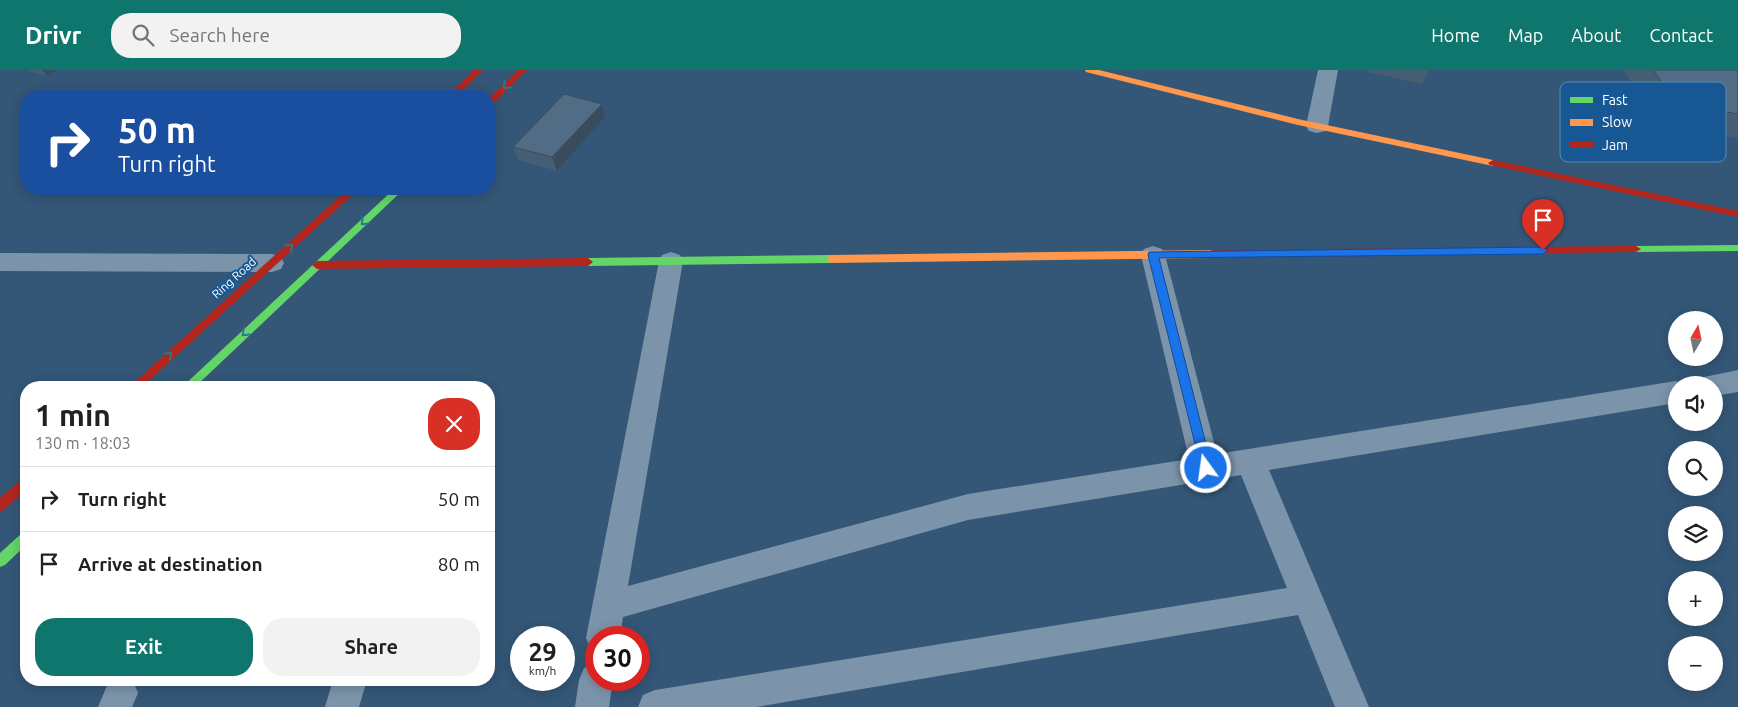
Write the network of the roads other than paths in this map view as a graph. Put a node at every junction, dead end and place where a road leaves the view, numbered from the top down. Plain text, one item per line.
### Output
1 (479, 70) edge
2 (523, 70) edge
3 (1089, 70) edge
4 (1328, 70) edge
5 (458, 90) edge
6 (495, 97) edge
7 (1317, 126) junction
8 (347, 195) edge
9 (393, 195) edge
10 (1738, 214) edge
11 (1738, 248) edge
12 (1153, 255) junction
13 (671, 261) junction
14 (0, 262) edge
15 (272, 263) junction
16 (317, 266) junction
17 (141, 381) edge
18 (194, 381) edge
19 (1738, 381) edge
20 (1723, 384) edge
21 (1668, 393) edge
22 (1250, 461) junction
23 (1206, 468) junction
24 (20, 488) edge
25 (0, 506) edge
26 (20, 543) edge
27 (0, 561) edge
28 (1308, 599) junction
29 (608, 606) junction
30 (605, 626) edge
31 (348, 686) edge
32 (594, 691) edge
33 (342, 707) edge
34 (592, 707) edge
35 (655, 707) edge
36 (1352, 707) edge

1 - 5 main road
2 -> 6 main road
3 - 7 main road
4 - 7 street
7 - 10 main road
15 -> 8 main road, Ring Road
9 -> 16 main road
11 - 12 main road
12 - 13 main road
12 - 23 street
13 - 16 main road
13 - 29 street
14 - 15 street
17 -> 15 main road, Ring Road
16 -> 18 main road
19 - 20 street
21 - 22 street
22 - 23 street
22 - 28 street
23 - 29 street
24 - 25 main road
26 - 27 main road
28 - 35 street
28 - 36 street
29 - 30 street
31 - 33 street
32 - 34 street

